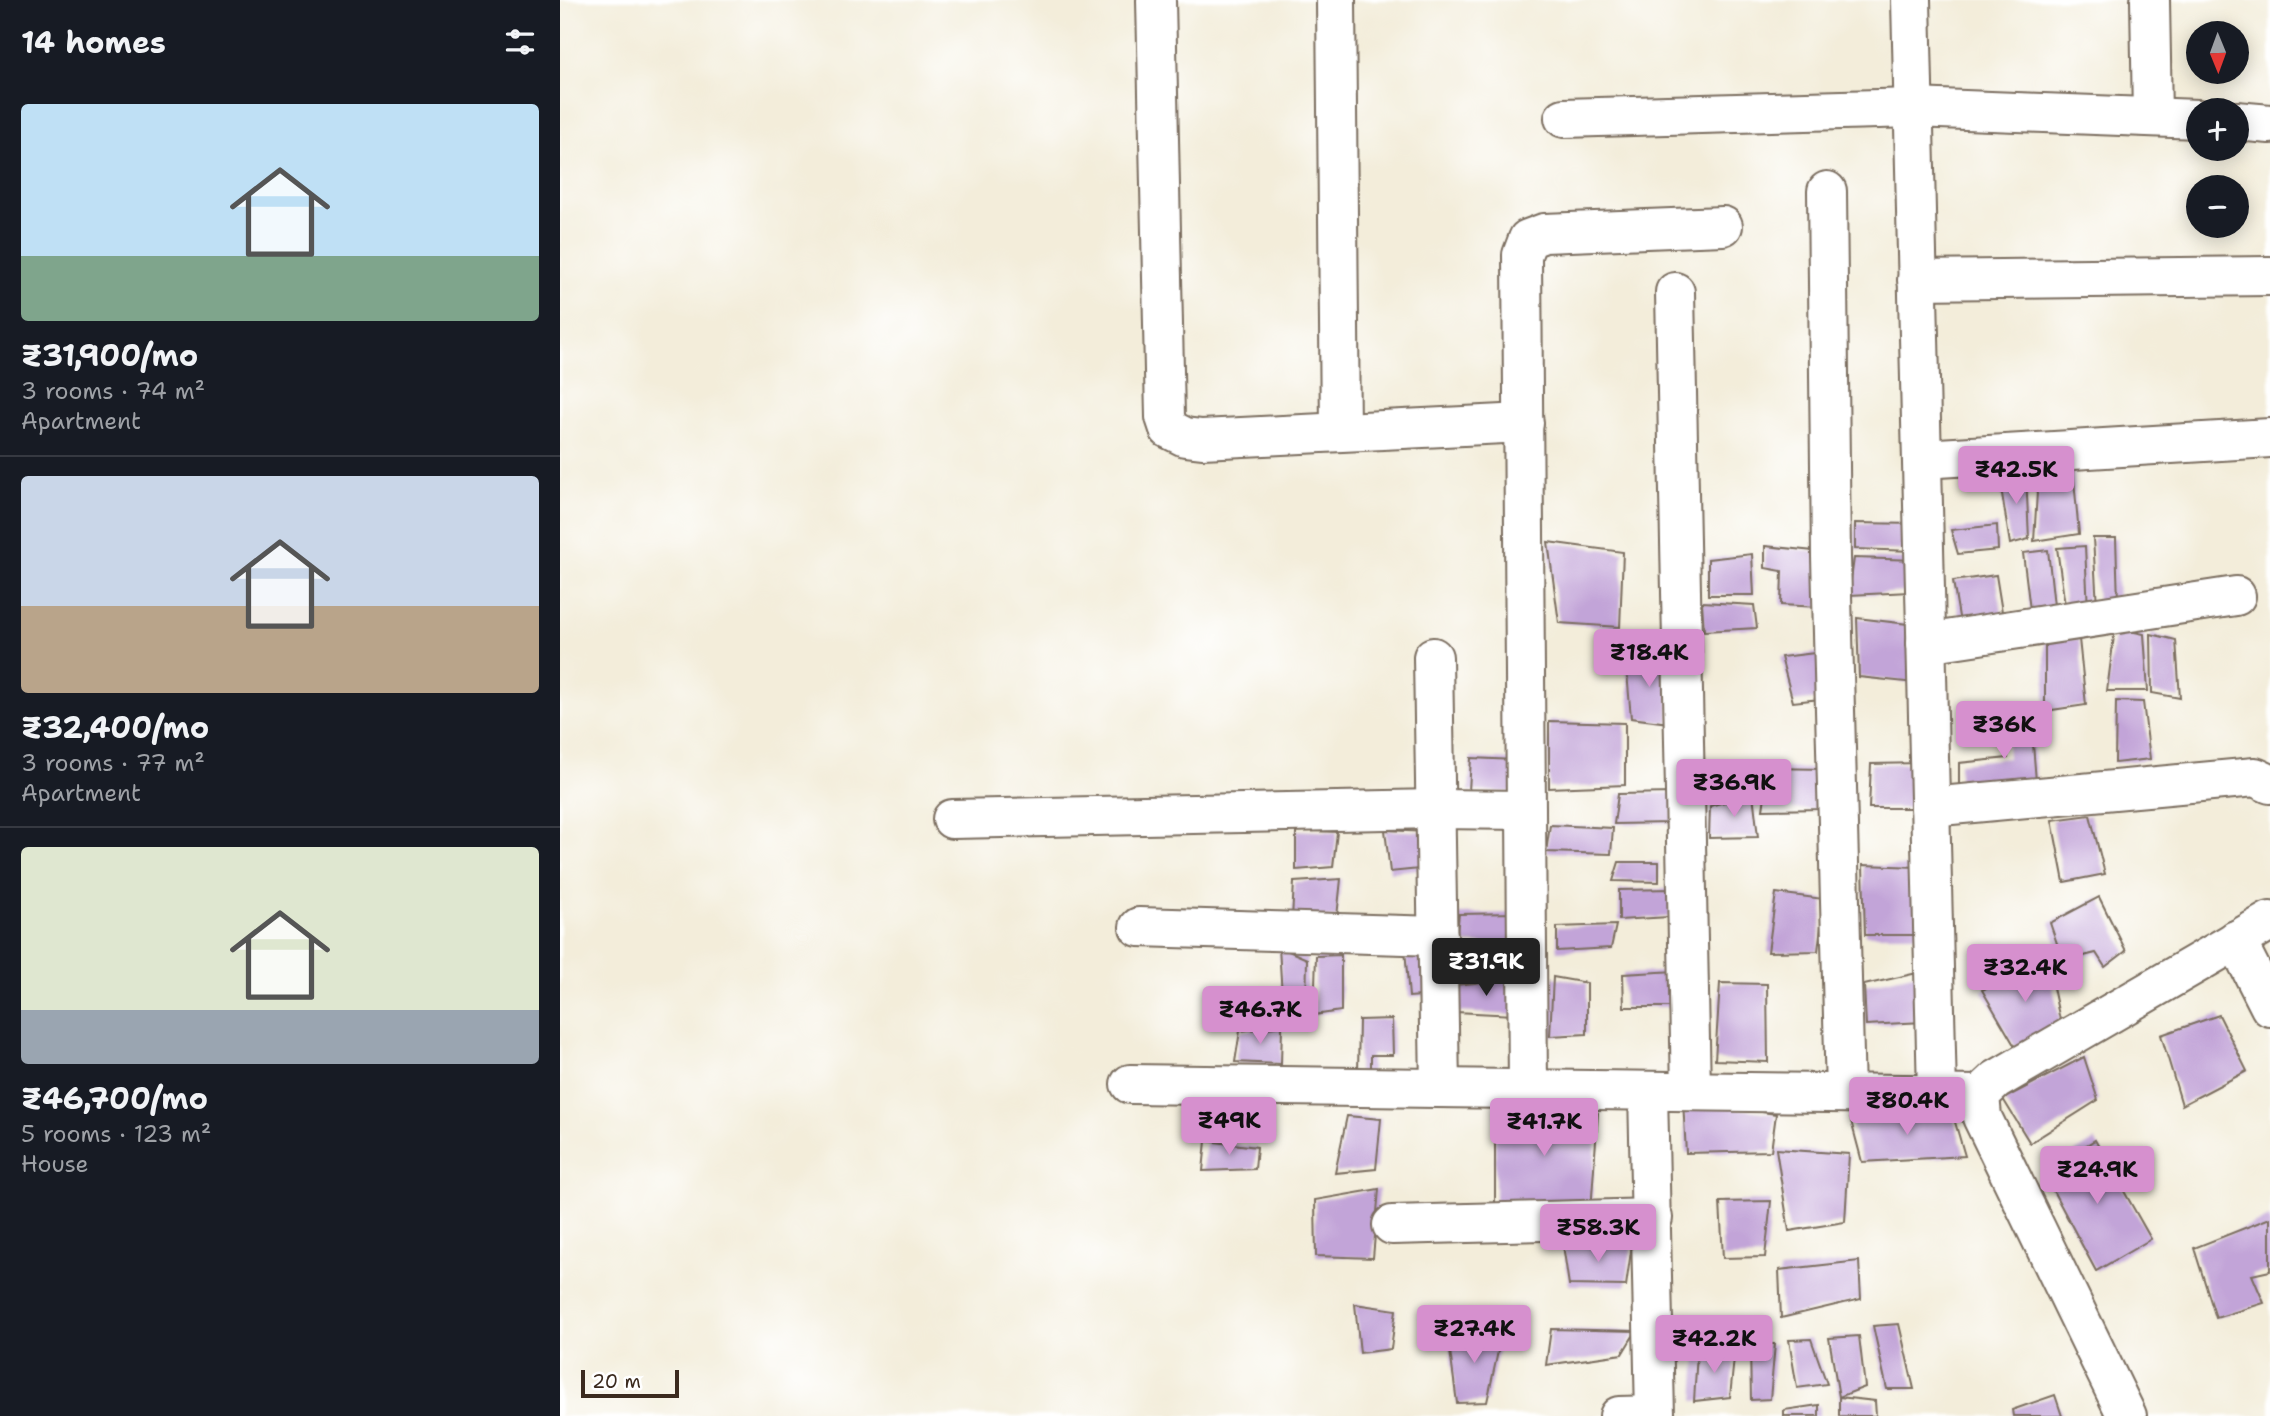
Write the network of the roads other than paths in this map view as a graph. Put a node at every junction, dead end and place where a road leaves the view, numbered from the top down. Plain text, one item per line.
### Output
1 (1156, 0) edge
2 (1336, 0) edge
3 (1911, 0) edge
4 (2150, 0) edge
5 (1913, 108) junction
6 (2152, 117) junction
7 (1564, 118) dead end
8 (2186, 118) edge
9 (2249, 122) edge
10 (2270, 124) edge
11 (1827, 191) dead end
12 (1723, 226) dead end
13 (2270, 276) edge
14 (1917, 280) junction
15 (1675, 292) dead end
16 (1524, 423) junction
17 (1340, 431) junction
18 (2270, 438) edge
19 (1922, 460) junction
20 (2236, 596) dead end
21 (1926, 643) junction
22 (1433, 657) dead end
23 (2270, 784) edge
24 (1930, 807) junction
25 (1436, 810) junction
26 (1526, 810) junction
27 (952, 819) dead end
28 (2270, 920) edge
29 (1139, 928) dead end
30 (1438, 936) junction
31 (2236, 940) junction
32 (2270, 1007) edge
33 (1130, 1084) dead end
34 (1440, 1088) junction
35 (1528, 1089) junction
36 (1648, 1091) junction
37 (1691, 1091) junction
38 (1845, 1093) junction
39 (1937, 1094) junction
40 (1980, 1095) junction
41 (1653, 1219) junction
42 (1392, 1225) dead end
43 (1619, 1416) edge
44 (1656, 1416) edge
45 (2127, 1416) edge

1 - 17 street
2 - 17 street
3 - 5 street
4 - 6 street
5 - 6 street
5 - 7 street
5 - 14 street
6 - 8 street
9 - 10 street
11 - 38 street
12 - 16 street
13 - 14 street
14 - 19 street
15 - 37 street
16 - 17 street
16 - 26 street
18 - 19 street
19 - 21 street
20 - 21 street
21 - 24 street
22 - 25 street
23 - 24 street
24 - 39 street
25 - 26 street
25 - 27 street
25 - 30 street
26 - 35 street
28 - 31 street
29 - 30 street
30 - 34 street
31 - 32 street
31 - 40 street
33 - 34 street
34 - 35 street
35 - 36 street
36 - 37 street
36 - 41 street
37 - 38 street
38 - 39 street
39 - 40 street
40 - 45 street
41 - 42 street
41 - 44 street
43 - 44 street

